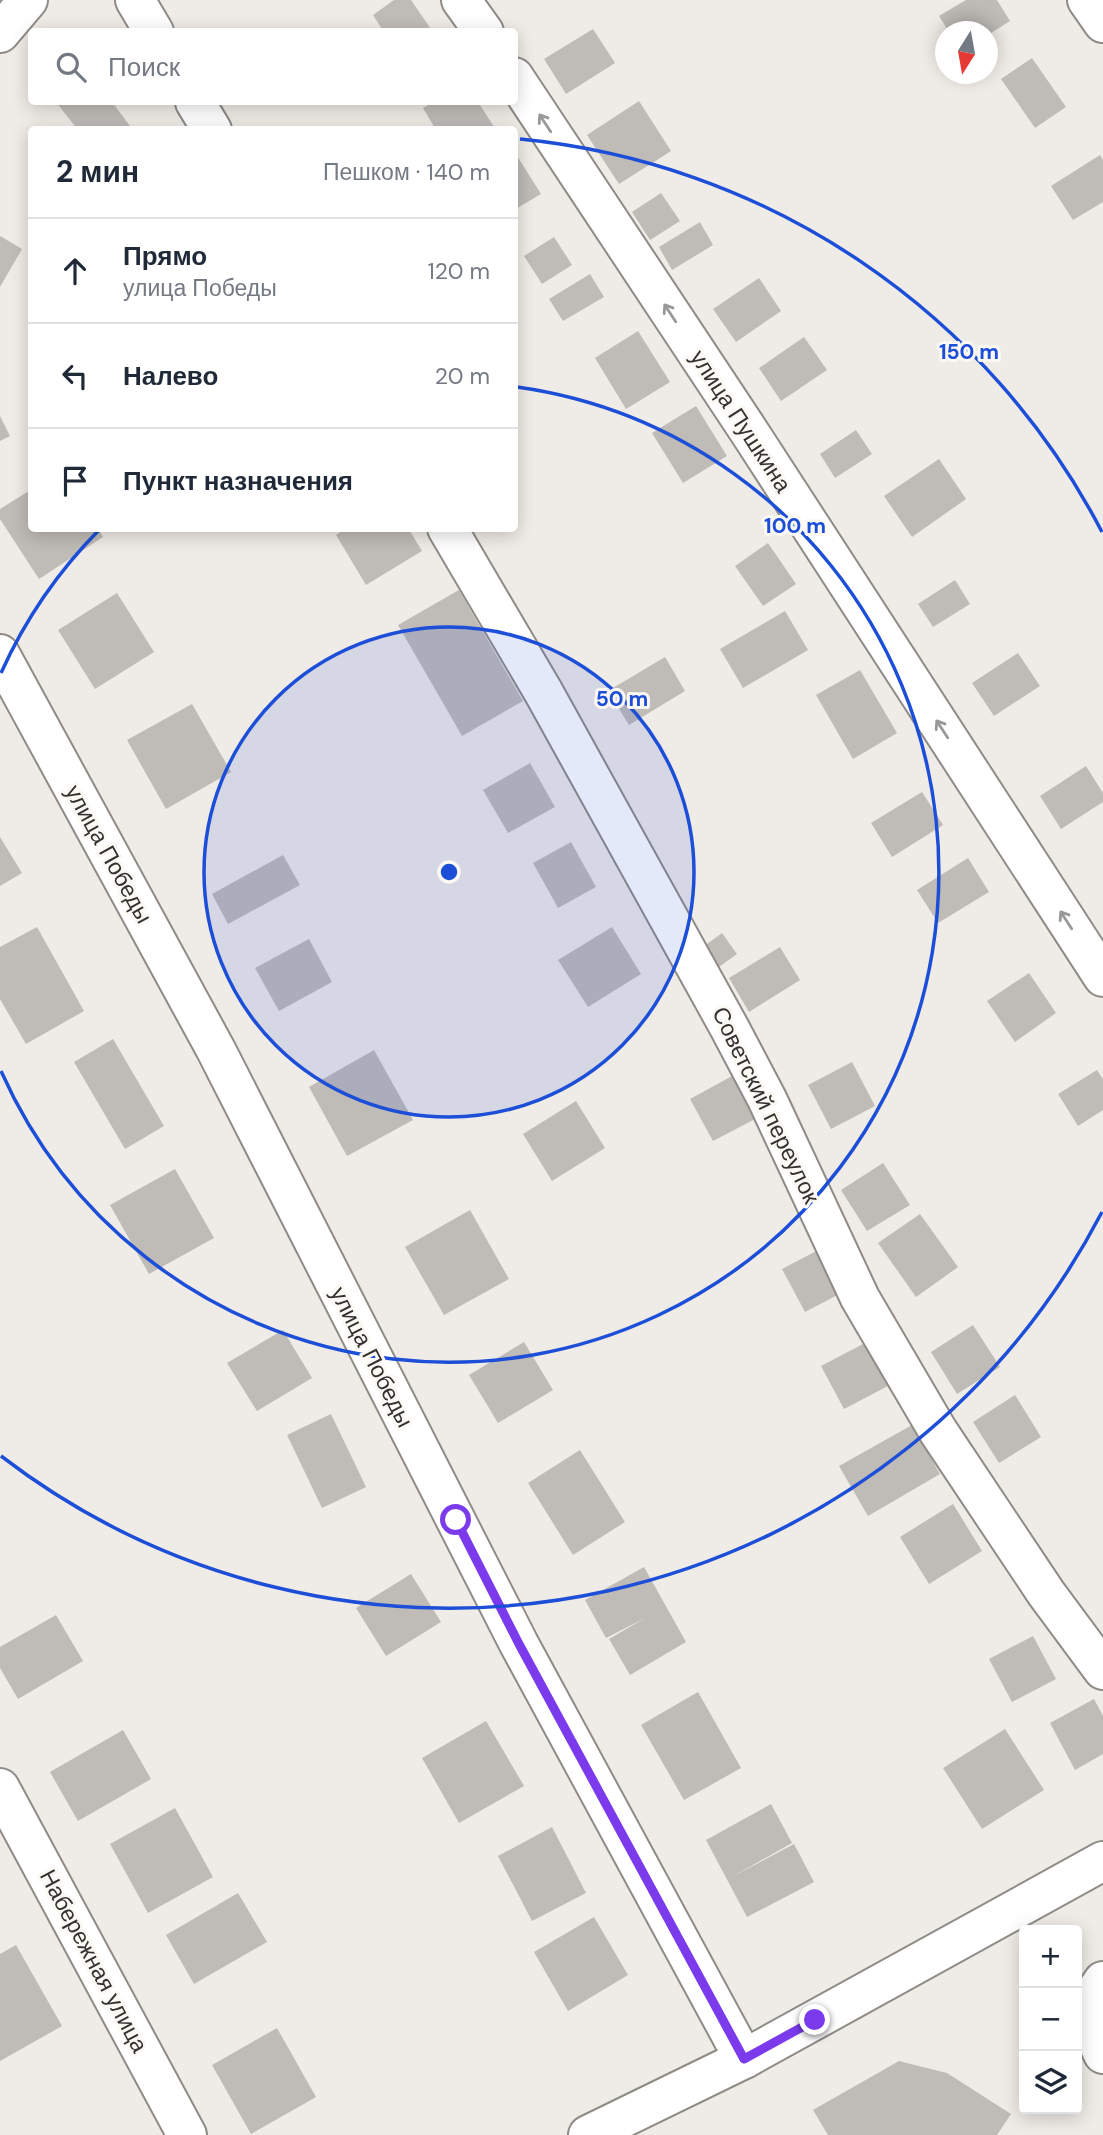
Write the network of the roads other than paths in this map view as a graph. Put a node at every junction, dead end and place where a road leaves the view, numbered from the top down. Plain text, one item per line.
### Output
1 (28, 0) edge
2 (135, 0) edge
3 (461, 0) edge
4 (1087, 0) edge
5 (1103, 23) edge
6 (152, 28) edge
7 (481, 28) edge
8 (0, 33) edge
9 (518, 84) edge
10 (197, 105) edge
11 (210, 126) edge
12 (449, 532) edge
13 (0, 654) edge
14 (1103, 977) edge
15 (1103, 1670) edge
16 (0, 1788) edge
17 (1103, 1861) edge
18 (1103, 1981) edge
19 (1103, 2054) edge
20 (744, 2059) junction
21 (187, 2135) edge
22 (588, 2135) edge

1 - 8 street
2 - 6 street
3 - 7 street
4 - 5 street
14 -> 9 street, улица Пушкина
10 - 11 street
12 - 15 street, Советский переулок
13 - 20 street, улица Победы
16 - 21 street, Набережная улица
17 - 20 street
18 - 19 street
20 - 22 street

